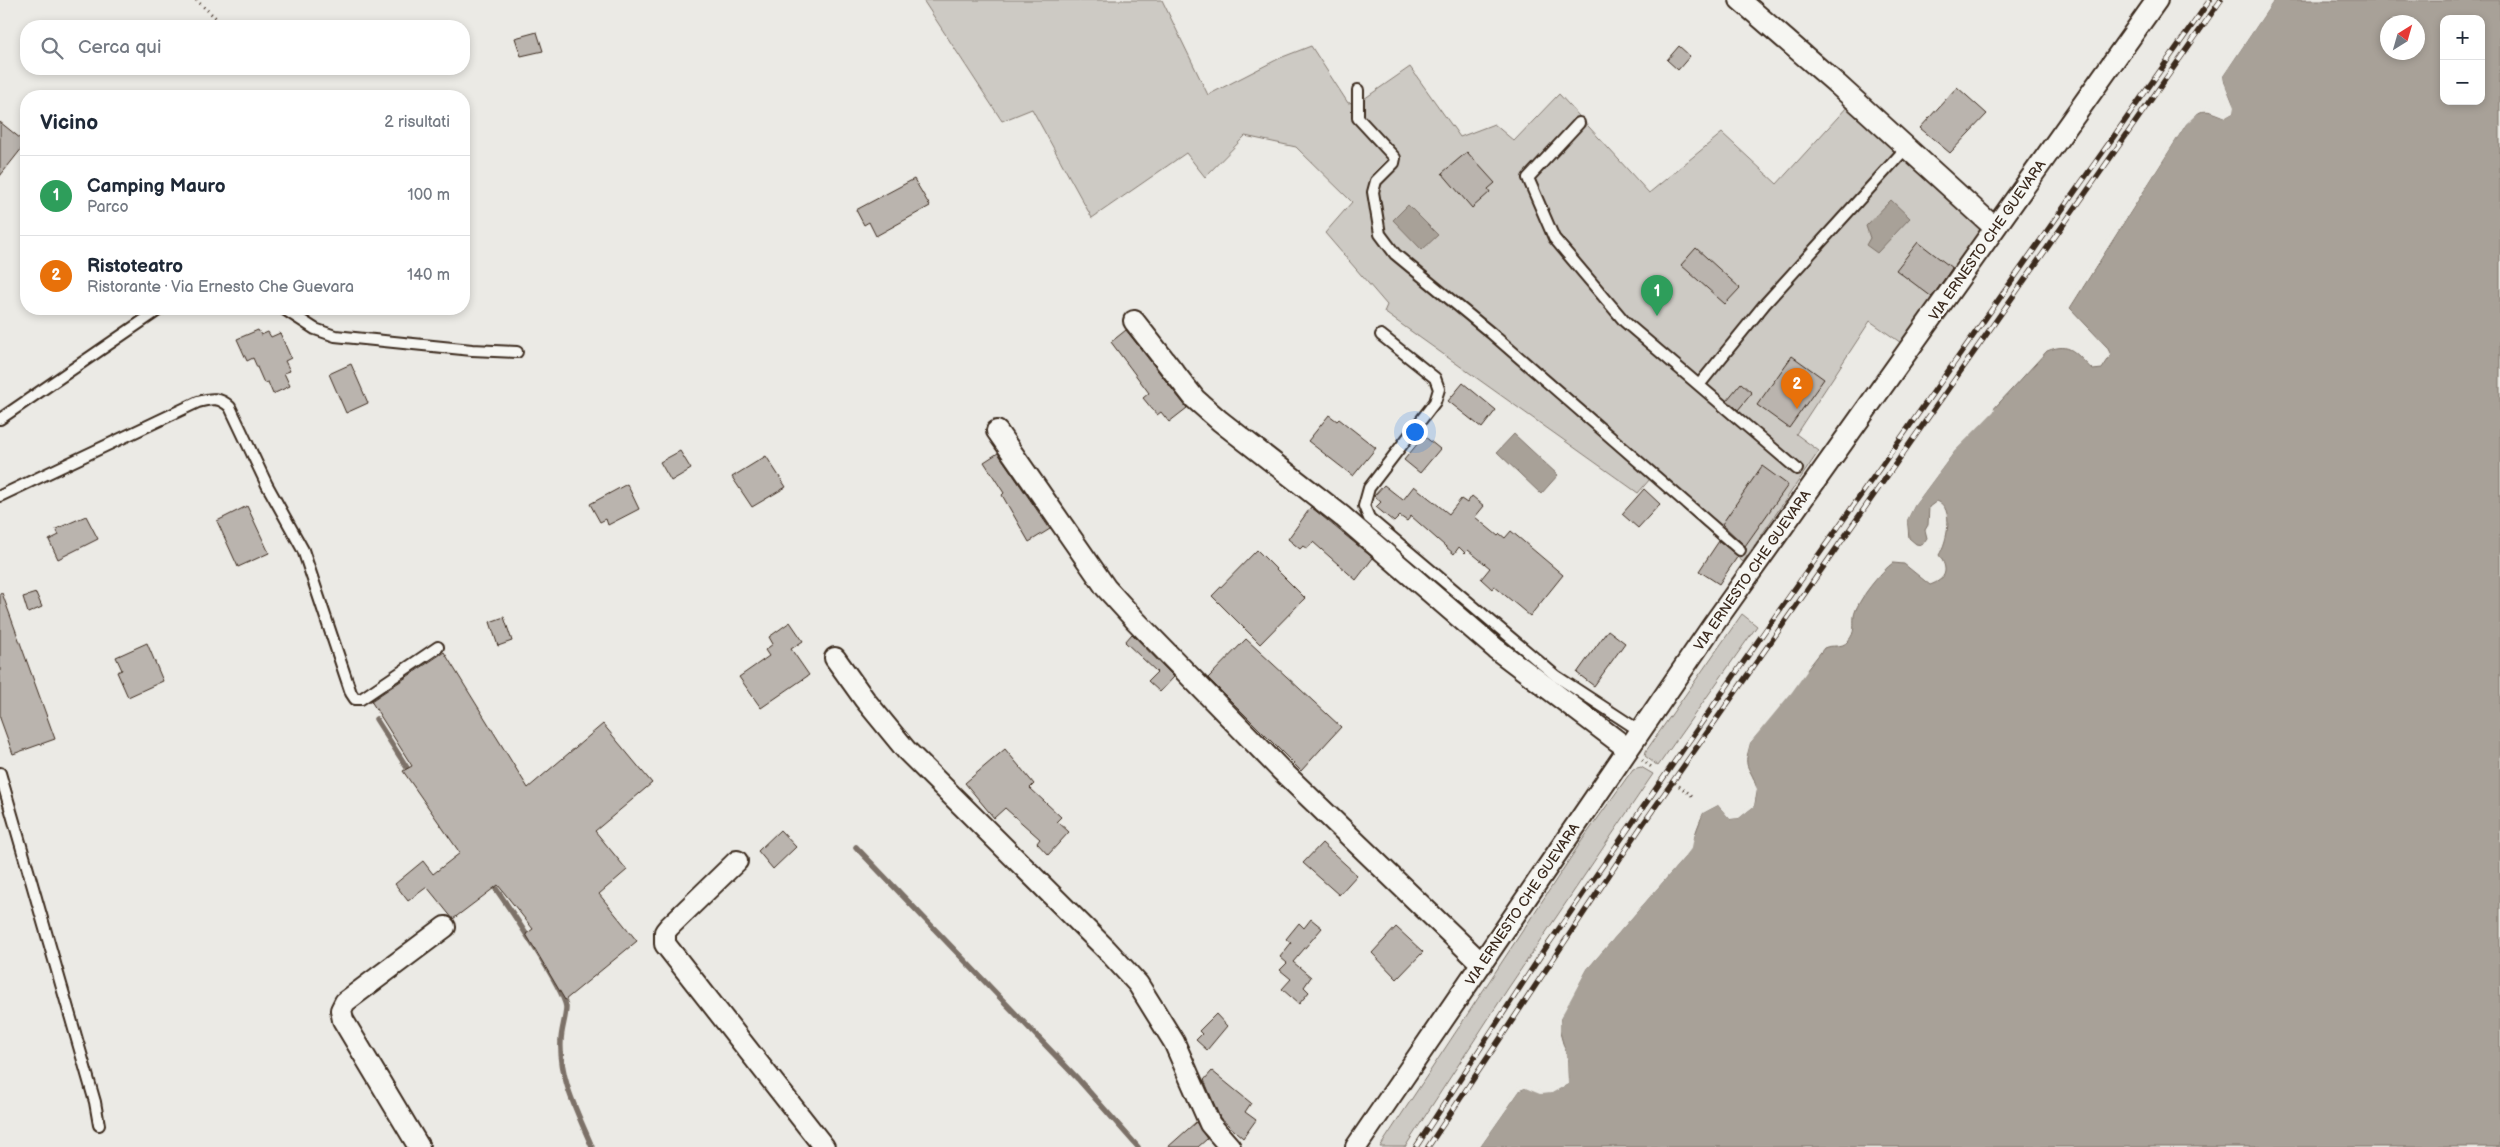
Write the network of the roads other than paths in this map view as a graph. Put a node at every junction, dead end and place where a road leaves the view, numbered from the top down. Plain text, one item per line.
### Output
1 (1740, 0) edge
2 (2157, 0) edge
3 (1358, 90) dead end
4 (1579, 123) dead end
5 (1906, 148) junction
6 (1995, 228) junction
7 (151, 315) edge
8 (293, 315) edge
9 (1134, 321) dead end
10 (1381, 335) dead end
11 (517, 352) dead end
12 (1699, 384) junction
13 (0, 419) edge
14 (997, 431) dead end
15 (1797, 469) dead end
16 (0, 496) edge
17 (1740, 550) dead end
18 (438, 647) dead end
19 (835, 658) dead end
20 (1640, 731) junction
21 (1628, 749) junction
22 (0, 773) edge
23 (738, 862) dead end
24 (445, 927) dead end
25 (1482, 964) junction
26 (99, 1125) dead end
27 (420, 1147) edge
28 (824, 1147) edge
29 (1230, 1147) edge
30 (1356, 1147) edge

1 - 5 street
2 - 6 street, VIA ERNESTO CHE GUEVARA
3 - 17 lane
4 - 12 lane
5 - 6 street
5 - 12 lane
6 - 20 street, VIA ERNESTO CHE GUEVARA
7 - 13 lane
8 - 11 lane
9 - 21 street
10 - 20 lane
12 - 15 lane
14 - 25 street
16 - 18 lane
19 - 29 street
20 - 21 street, VIA ERNESTO CHE GUEVARA
21 - 25 street, VIA ERNESTO CHE GUEVARA
22 - 26 lane
23 - 28 street
24 - 27 street
25 - 30 street, VIA ERNESTO CHE GUEVARA

